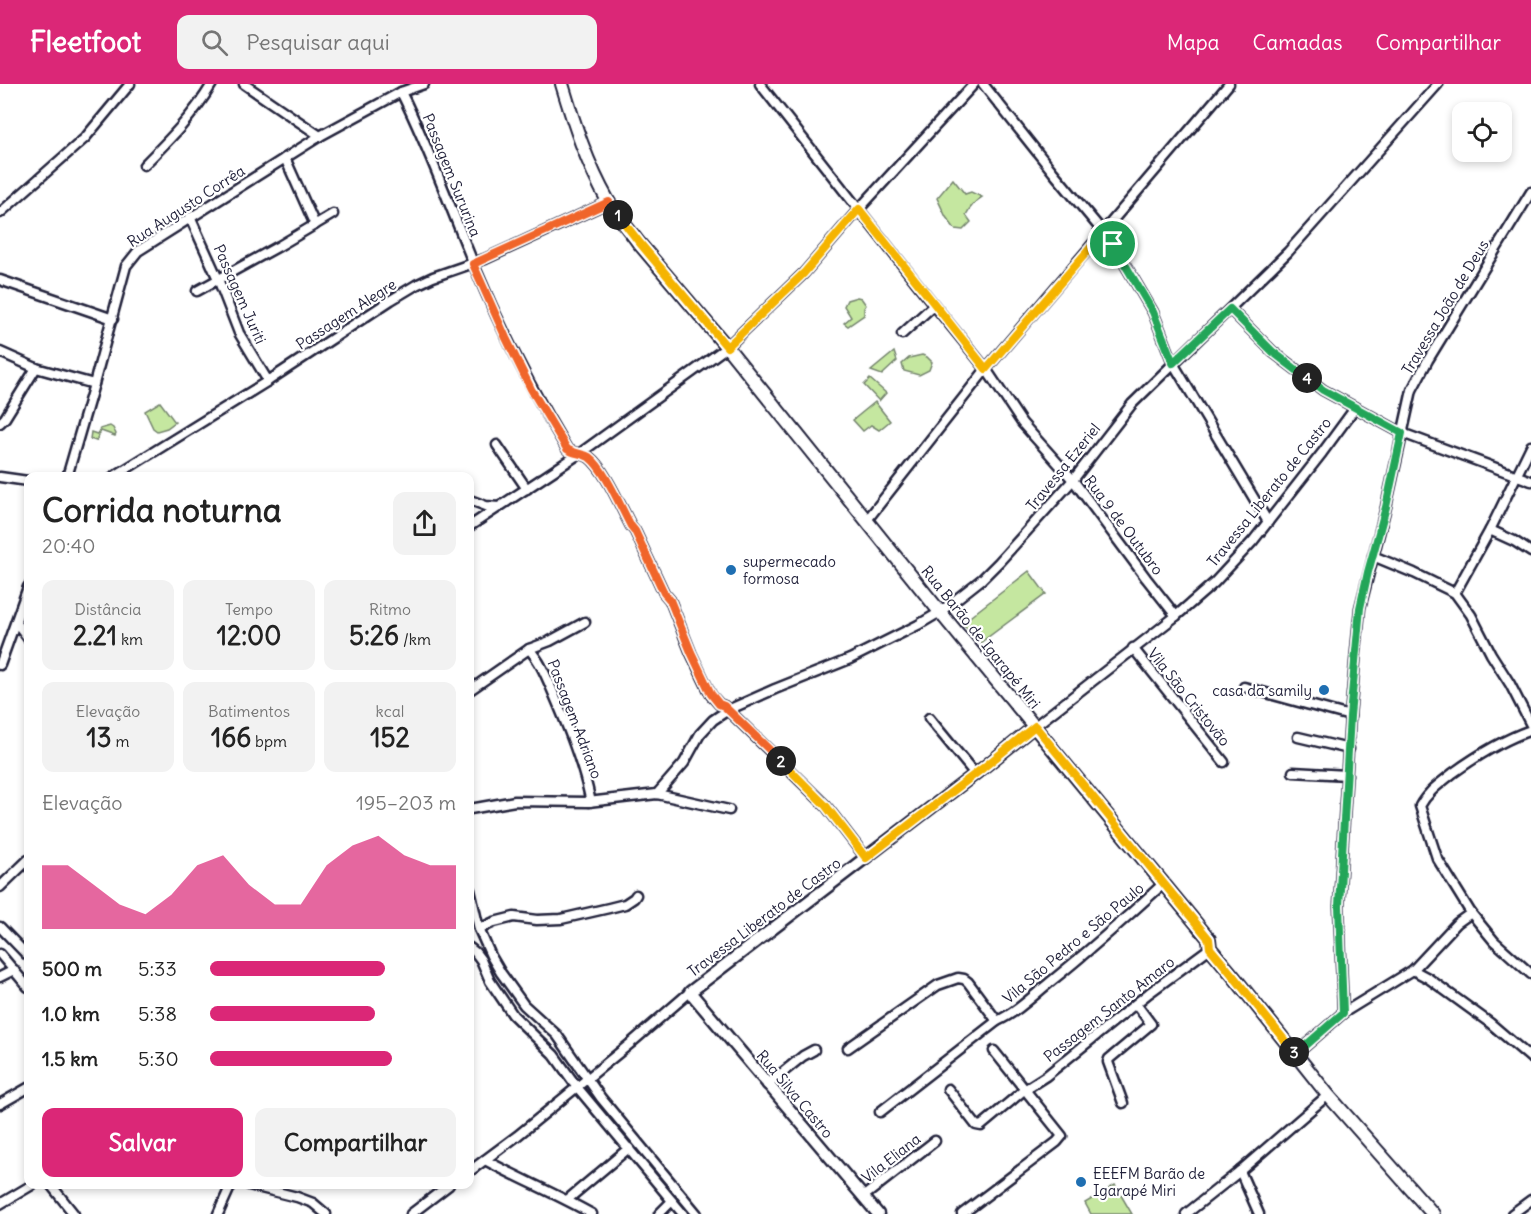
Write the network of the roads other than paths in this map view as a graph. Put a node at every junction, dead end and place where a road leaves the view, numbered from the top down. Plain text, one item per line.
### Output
1 (130, 84) edge
2 (212, 84) edge
3 (244, 84) edge
4 (424, 84) edge
5 (562, 84) edge
6 (760, 84) edge
7 (974, 84) edge
8 (983, 84) edge
9 (1228, 84) edge
10 (1438, 84) edge
11 (401, 92) junction
12 (320, 136) junction
13 (285, 158) junction
14 (144, 165) dead end
15 (1531, 192) edge
16 (609, 202) junction
17 (859, 209) junction
18 (0, 213) edge
19 (333, 214) dead end
20 (190, 218) junction
21 (315, 225) junction
22 (1104, 232) junction
23 (473, 264) junction
24 (218, 279) junction
25 (0, 280) edge
26 (197, 291) dead end
27 (934, 306) junction
28 (1230, 309) junction
29 (113, 319) junction
30 (903, 334) dead end
31 (727, 347) junction
32 (0, 351) edge
33 (1173, 363) junction
34 (36, 368) junction
35 (986, 369) junction
36 (268, 381) junction
37 (94, 384) junction
38 (1355, 408) junction
39 (0, 423) edge
40 (1402, 433) junction
41 (497, 445) dead end
42 (1531, 446) edge
43 (579, 454) junction
44 (68, 472) edge
45 (121, 472) edge
46 (1516, 475) junction
47 (0, 477) edge
48 (24, 480) edge
49 (1073, 480) junction
50 (1531, 481) edge
51 (527, 489) junction
52 (474, 502) edge
53 (499, 507) junction
54 (867, 520) junction
55 (1268, 522) junction
56 (474, 523) edge
57 (1490, 530) junction
58 (1531, 552) edge
59 (1373, 556) junction
60 (1455, 592) junction
61 (24, 599) edge
62 (940, 612) junction
63 (1176, 616) junction
64 (16, 622) junction
65 (585, 622) dead end
66 (24, 633) edge
67 (1133, 648) junction
68 (529, 649) junction
69 (0, 665) edge
70 (474, 687) edge
71 (1244, 687) dead end
72 (728, 710) junction
73 (1350, 716) junction
74 (930, 718) dead end
75 (1531, 725) edge
76 (1035, 726) junction
77 (1531, 730) edge
78 (1298, 737) dead end
79 (1349, 749) junction
80 (1224, 762) dead end
81 (1293, 772) dead end
82 (975, 774) junction
83 (1347, 775) junction
84 (657, 794) junction
85 (590, 802) junction
86 (474, 808) edge
87 (729, 810) dead end
88 (866, 858) junction
89 (24, 864) edge
90 (1164, 883) junction
91 (0, 887) edge
92 (636, 895) dead end
93 (474, 907) edge
94 (1471, 913) junction
95 (0, 927) edge
96 (479, 929) junction
97 (1210, 948) junction
98 (474, 951) edge
99 (24, 952) edge
100 (0, 954) edge
101 (14, 970) junction
102 (1413, 970) junction
103 (1531, 974) edge
104 (0, 977) edge
105 (24, 982) edge
106 (690, 992) junction
107 (1136, 1004) junction
108 (1343, 1013) junction
109 (997, 1021) junction
110 (848, 1048) dead end
111 (814, 1050) dead end
112 (994, 1051) dead end
113 (1296, 1054) junction
114 (1531, 1058) edge
115 (587, 1078) junction
116 (767, 1085) junction
117 (577, 1087) junction
118 (948, 1089) dead end
119 (24, 1090) edge
120 (1024, 1090) junction
121 (1328, 1095) junction
122 (1123, 1103) dead end
123 (0, 1104) edge
124 (880, 1112) dead end
125 (935, 1141) dead end
126 (629, 1149) junction
127 (485, 1160) junction
128 (474, 1168) edge
129 (1240, 1171) junction
130 (25, 1189) edge
131 (54, 1189) edge
132 (229, 1189) edge
133 (265, 1189) edge
134 (436, 1189) edge
135 (864, 1197) junction
136 (567, 1200) junction
137 (1531, 1200) edge
138 (672, 1201) junction
139 (0, 1204) edge
140 (74, 1214) edge
141 (218, 1214) edge
142 (326, 1214) edge
143 (411, 1214) edge
144 (592, 1214) edge
145 (658, 1214) edge
146 (683, 1214) edge
147 (697, 1214) edge
148 (878, 1214) edge
149 (962, 1214) edge
150 (1186, 1214) edge
151 (1259, 1214) edge
152 (1433, 1214) edge
153 (1512, 1214) edge

1 - 18 street
2 - 14 street
3 - 12 street
4 - 11 street, Rua Augusto Corrêa
5 - 16 main road, Rua Barão de Igarapé Miri
6 - 17 street, Rua 9 de Outubro
7 - 17 street
8 - 22 street
9 - 22 street
10 - 28 street, Travessa Ezeriel
11 - 12 street, Rua Augusto Corrêa
11 - 23 street, Passagem Sururina
12 - 13 street, Rua Augusto Corrêa
13 - 20 street, Rua Augusto Corrêa
13 - 21 street
15 - 40 street, Travessa João de Deus
16 - 23 street, Passagem Alegre
16 - 31 main road, Rua Barão de Igarapé Miri
17 - 27 street, Rua 9 de Outubro
17 - 31 street
19 - 21 street
20 - 24 street, Passagem Juriti
20 - 29 street, Rua Augusto Corrêa
21 - 24 street
22 - 33 street
22 - 35 street
23 - 36 street, Passagem Alegre
23 - 43 street, Passagem Sururina
24 - 26 street
24 - 36 street, Passagem Juriti
25 - 29 street
27 - 30 street
27 - 35 street, Rua 9 de Outubro
28 - 33 street, Travessa Ezeriel
28 - 38 street
29 - 37 street, Rua Augusto Corrêa
31 - 43 street
31 - 54 main road, Rua Barão de Igarapé Miri
32 - 34 street
33 - 49 street, Travessa Ezeriel
33 - 55 street
34 - 37 street
34 - 39 street
35 - 49 street, Rua 9 de Outubro
35 - 54 street
36 - 45 street, Passagem Alegre
37 - 44 street, Rua Augusto Corrêa
38 - 40 street
38 - 55 street, Travessa Liberato de Castro
40 - 46 street
40 - 59 street, Travessa João de Deus
41 - 51 street
42 - 46 street
43 - 51 street
43 - 72 street, Passagem Sururina
46 - 50 street
46 - 57 street
47 - 48 street
49 - 62 street, Travessa Ezeriel
49 - 63 street, Rua 9 de Outubro
51 - 53 street
52 - 53 street
53 - 56 street
54 - 62 main road, Rua Barão de Igarapé Miri
55 - 63 street, Travessa Liberato de Castro
57 - 58 street
57 - 60 street
59 - 60 street
59 - 73 street, Travessa João de Deus
60 - 75 street
61 - 64 street
62 - 72 street, Travessa Ezeriel
62 - 76 main road, Rua Barão de Igarapé Miri
63 - 67 street, Travessa Liberato de Castro
64 - 66 street
64 - 69 street
65 - 68 street, Passagem Adriano
67 - 76 street, Travessa Liberato de Castro
67 - 80 street, Vila São Cristovão
68 - 70 street, Passagem Adriano
68 - 85 street, Passagem Adriano
71 - 73 street
72 - 84 street, Travessa Ezeriel
72 - 88 street, Passagem Sururina
73 - 79 street, Travessa João de Deus
74 - 82 street
76 - 82 street, Travessa Liberato de Castro
76 - 90 main road, Rua Barão de Igarapé Miri
77 - 94 street
78 - 79 street
79 - 83 street, Travessa João de Deus
81 - 83 street
82 - 88 street, Travessa Liberato de Castro
83 - 108 street, Travessa João de Deus
84 - 85 street
84 - 87 street
85 - 86 street
88 - 106 street, Travessa Liberato de Castro
89 - 91 street
90 - 97 main road, Rua Barão de Igarapé Miri
90 - 109 street, Vila São Pedro e São Paulo
92 - 96 street
93 - 96 street
94 - 102 street
94 - 103 street
95 - 99 street
96 - 115 street
97 - 107 street, Passagem Santo Amaro
97 - 113 main road, Rua Barão de Igarapé Miri
98 - 117 street
100 - 101 street
101 - 104 street
101 - 105 street
102 - 108 street
102 - 114 street
106 - 115 street, Travessa Liberato de Castro
106 - 116 street, Rua Silva Castro
107 - 120 street, Passagem Santo Amaro
107 - 122 street
108 - 113 street
109 - 110 street, Vila São Pedro e São Paulo
109 - 124 street, Vila São Pedro e São Paulo
111 - 116 street
112 - 120 street
113 - 121 main road, Rua Barão de Igarapé Miri
115 - 117 street, Travessa Liberato de Castro
115 - 147 street
116 - 135 street, Rua Silva Castro
117 - 126 street
117 - 127 street, Travessa Liberato de Castro
118 - 120 street, Passagem Santo Amaro
119 - 123 street
120 - 149 street
121 - 129 street
121 - 152 main road, Rua Barão de Igarapé Miri
125 - 135 street, Vila Eliana
126 - 136 street
126 - 138 street
127 - 128 street, Travessa Liberato de Castro
127 - 136 street
129 - 150 street
129 - 151 street
130 - 139 street
131 - 140 street
132 - 141 street
133 - 142 street
134 - 143 street
135 - 148 street, Rua Silva Castro
136 - 144 street
137 - 153 street
138 - 145 street
138 - 146 street

